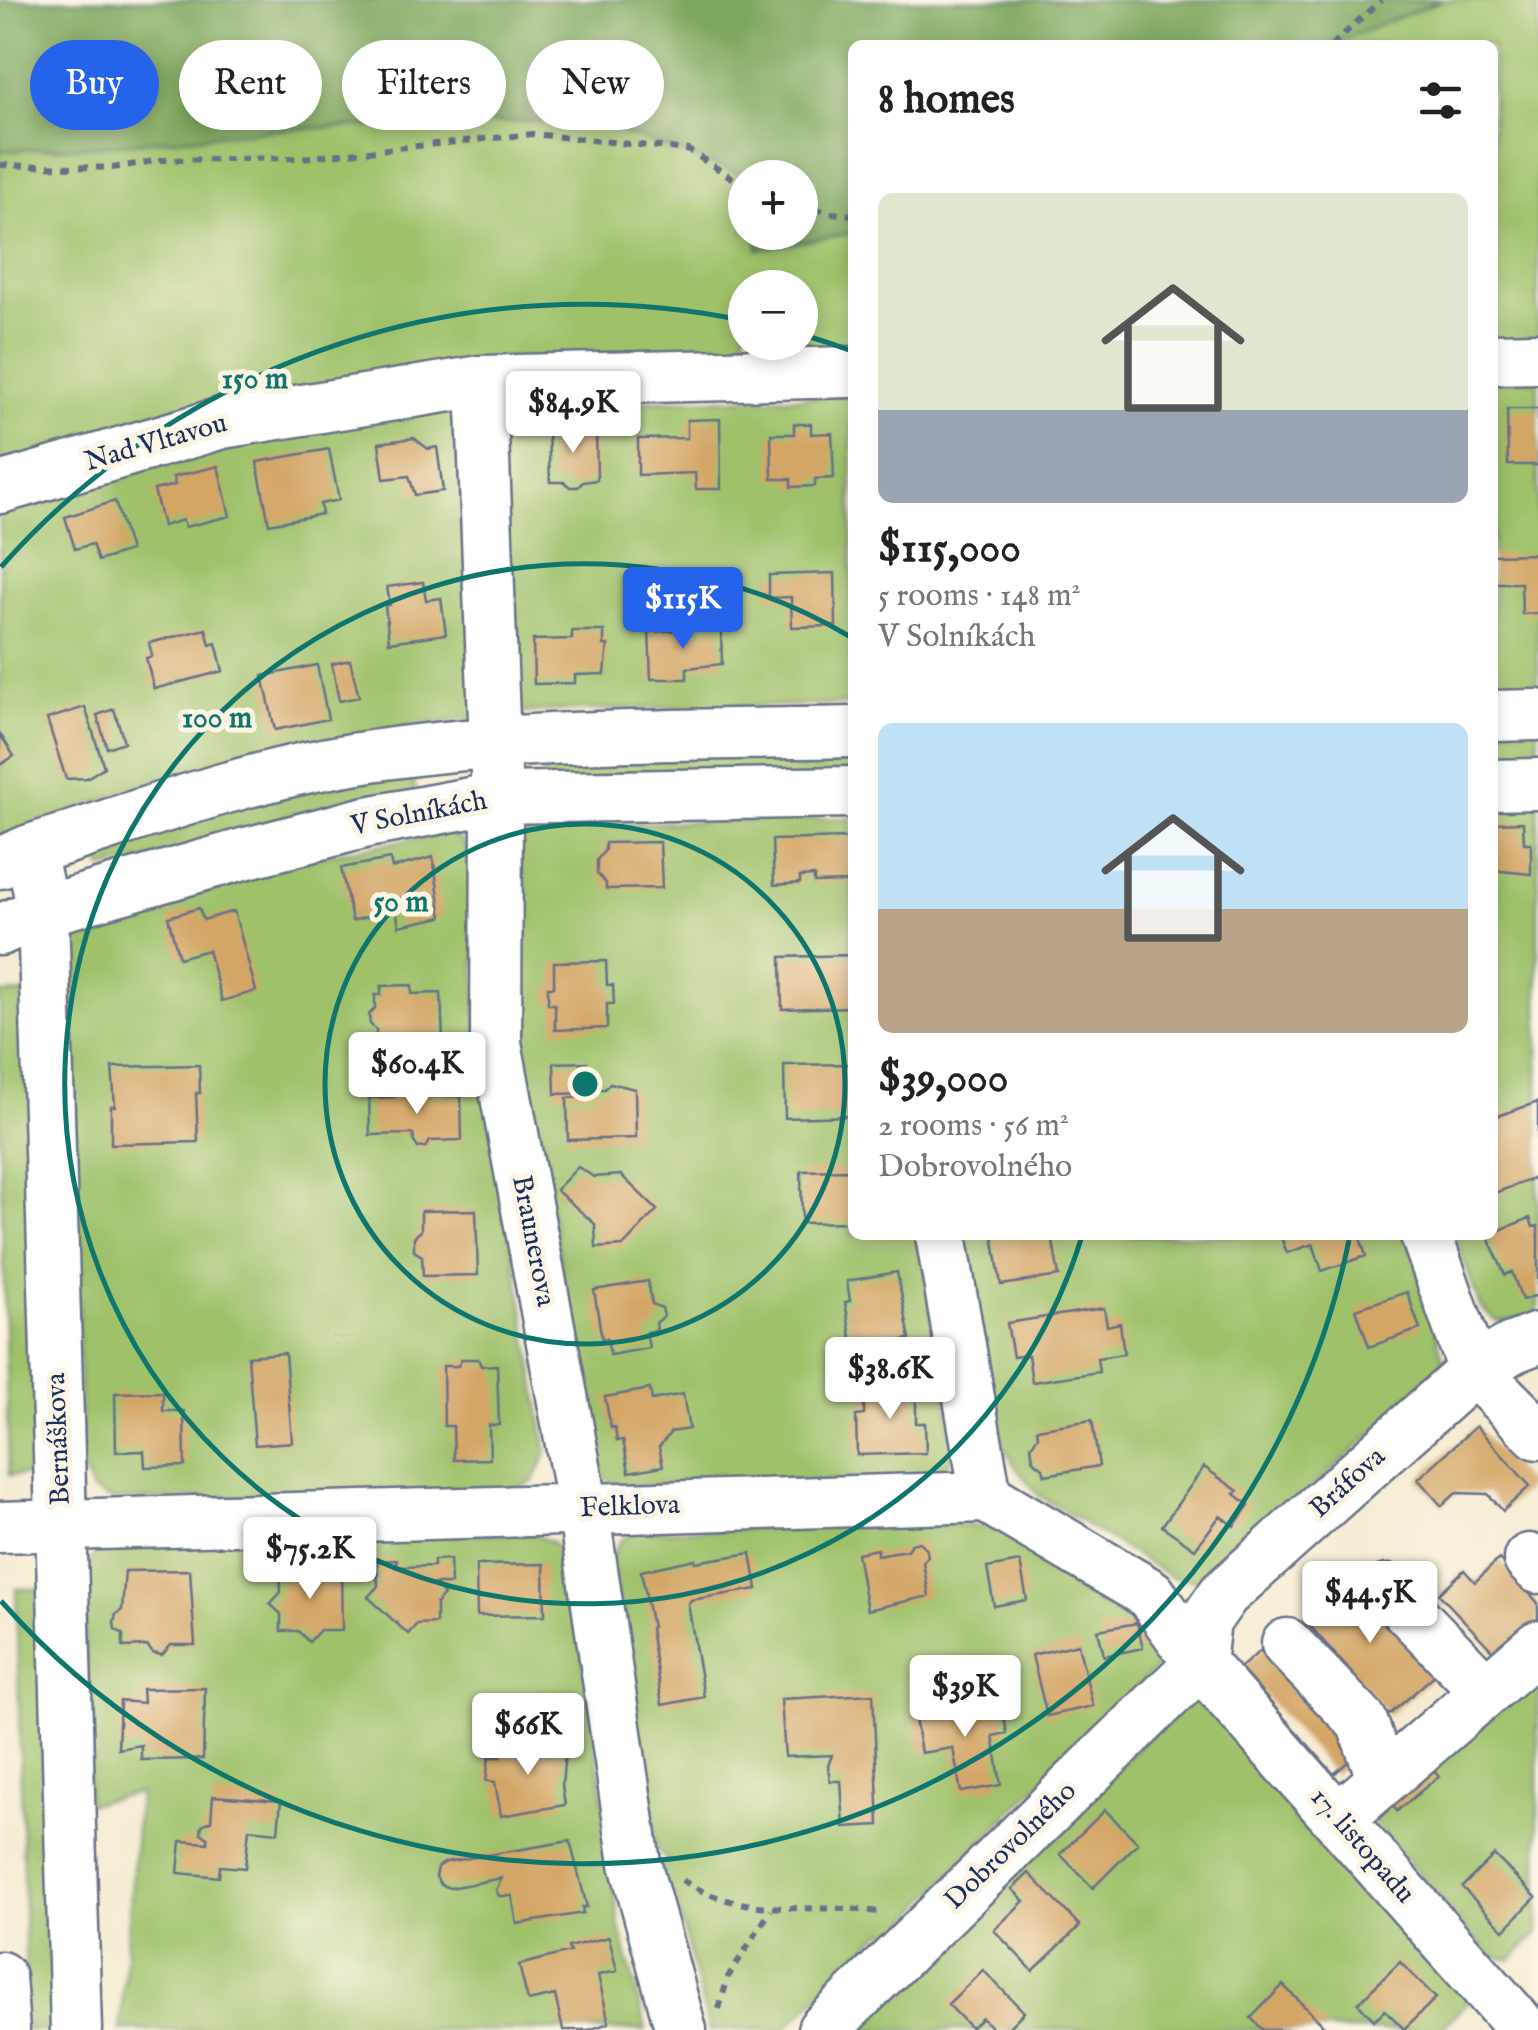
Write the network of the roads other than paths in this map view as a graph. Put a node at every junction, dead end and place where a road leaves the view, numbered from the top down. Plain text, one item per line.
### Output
1 (1538, 358) edge
2 (1498, 359) edge
3 (848, 372) edge
4 (481, 381) junction
5 (0, 488) edge
6 (1538, 715) edge
7 (1498, 716) edge
8 (848, 732) edge
9 (494, 741) junction
10 (1538, 784) edge
11 (1498, 786) edge
12 (848, 792) edge
13 (497, 798) junction
14 (15, 856) edge
15 (22, 920) edge
16 (942, 1240) edge
17 (1428, 1240) edge
18 (1538, 1338) edge
19 (1474, 1370) junction
20 (1538, 1434) edge
21 (986, 1497) junction
22 (582, 1508) junction
23 (62, 1524) junction
24 (0, 1527) edge
25 (1388, 1590) dead end
26 (1287, 1644) dead end
27 (1538, 1646) edge
28 (1200, 1663) junction
29 (1486, 1691) junction
30 (1383, 1780) junction
31 (1338, 1819) junction
32 (0, 1978) edge
33 (1525, 2011) edge
34 (699, 2022) edge
35 (4, 2030) edge
36 (76, 2030) edge
37 (823, 2030) edge

1 - 2 street
3 - 4 street, Nad Vltavou
4 - 5 street, Nad Vltavou
4 - 9 street, Braunerova
6 - 7 street
8 - 9 street
9 - 13 street, Braunerova
9 - 14 street
10 - 11 street
12 - 13 street, V Solníkách
13 - 15 street, V Solníkách
13 - 22 street, Braunerova
14 - 15 street, Bernáškova
15 - 23 street, Bernáškova
16 - 21 street
17 - 19 street
18 - 19 street, Bráfova
19 - 20 street
19 - 28 street, Bráfova
21 - 22 street, Felklova
21 - 28 street
22 - 23 street, Felklova
22 - 34 street, Braunerova
23 - 24 street, Felklova
23 - 36 street, Bernáškova
25 - 29 street
26 - 30 street
27 - 29 street
28 - 31 street, 17. listopadu
28 - 37 street, Dobrovolného
29 - 30 street
30 - 31 street
31 - 33 street, 17. listopadu
32 - 35 street

